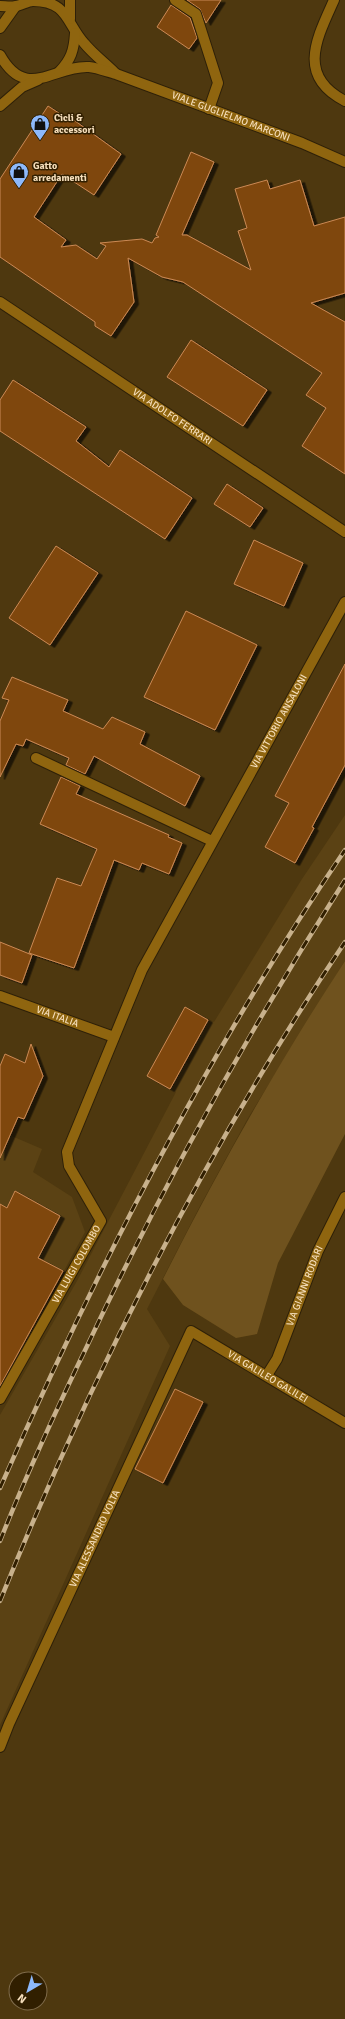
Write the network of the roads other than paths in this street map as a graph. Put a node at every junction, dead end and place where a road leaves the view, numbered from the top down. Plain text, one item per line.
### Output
1 (33, 0) edge
2 (70, 0) edge
3 (174, 0) edge
4 (334, 0) edge
5 (0, 6) edge
6 (15, 6) junction
7 (70, 19) junction
8 (0, 28) edge
9 (75, 33) junction
10 (0, 55) edge
11 (57, 73) junction
12 (116, 74) junction
13 (40, 79) junction
14 (345, 101) edge
15 (0, 106) edge
16 (209, 109) junction
17 (345, 162) edge
18 (0, 302) edge
19 (345, 532) edge
20 (345, 602) edge
21 (36, 758) dead end
22 (212, 841) junction
23 (0, 996) edge
24 (114, 1037) junction
25 (345, 1197) edge
26 (191, 1331) joint
27 (267, 1375) junction
28 (0, 1399) edge
29 (345, 1423) edge
30 (0, 1747) edge

1 - 6 street
1 - 7 street
2 - 7 street
3 - 16 street
4 - 14 street
5 - 6 street
6 - 8 street
7 - 9 street
9 - 11 street
9 - 12 street
10 - 13 street
11 - 12 street, VIALE GUGLIELMO MARCONI
11 - 13 street, VIALE GUGLIELMO MARCONI
12 - 16 street, VIALE GUGLIELMO MARCONI
13 - 15 street, VIALE GUGLIELMO MARCONI
16 - 17 street, VIALE GUGLIELMO MARCONI
18 - 19 street, VIA ADOLFO FERRARI
20 - 22 street, VIA VITTORIO ANSALONI
21 - 22 street
22 - 24 street, VIA VITTORIO ANSALONI
23 - 24 street, VIA ITALIA
24 - 28 street, VIA LUIGI COLOMBO
25 - 27 street, VIA GIANNI RODARI
26 - 27 street, VIA GALILEO GALILEI
26 - 30 street, VIA ALESSANDRO VOLTA
27 - 29 street, VIA GALILEO GALILEI

